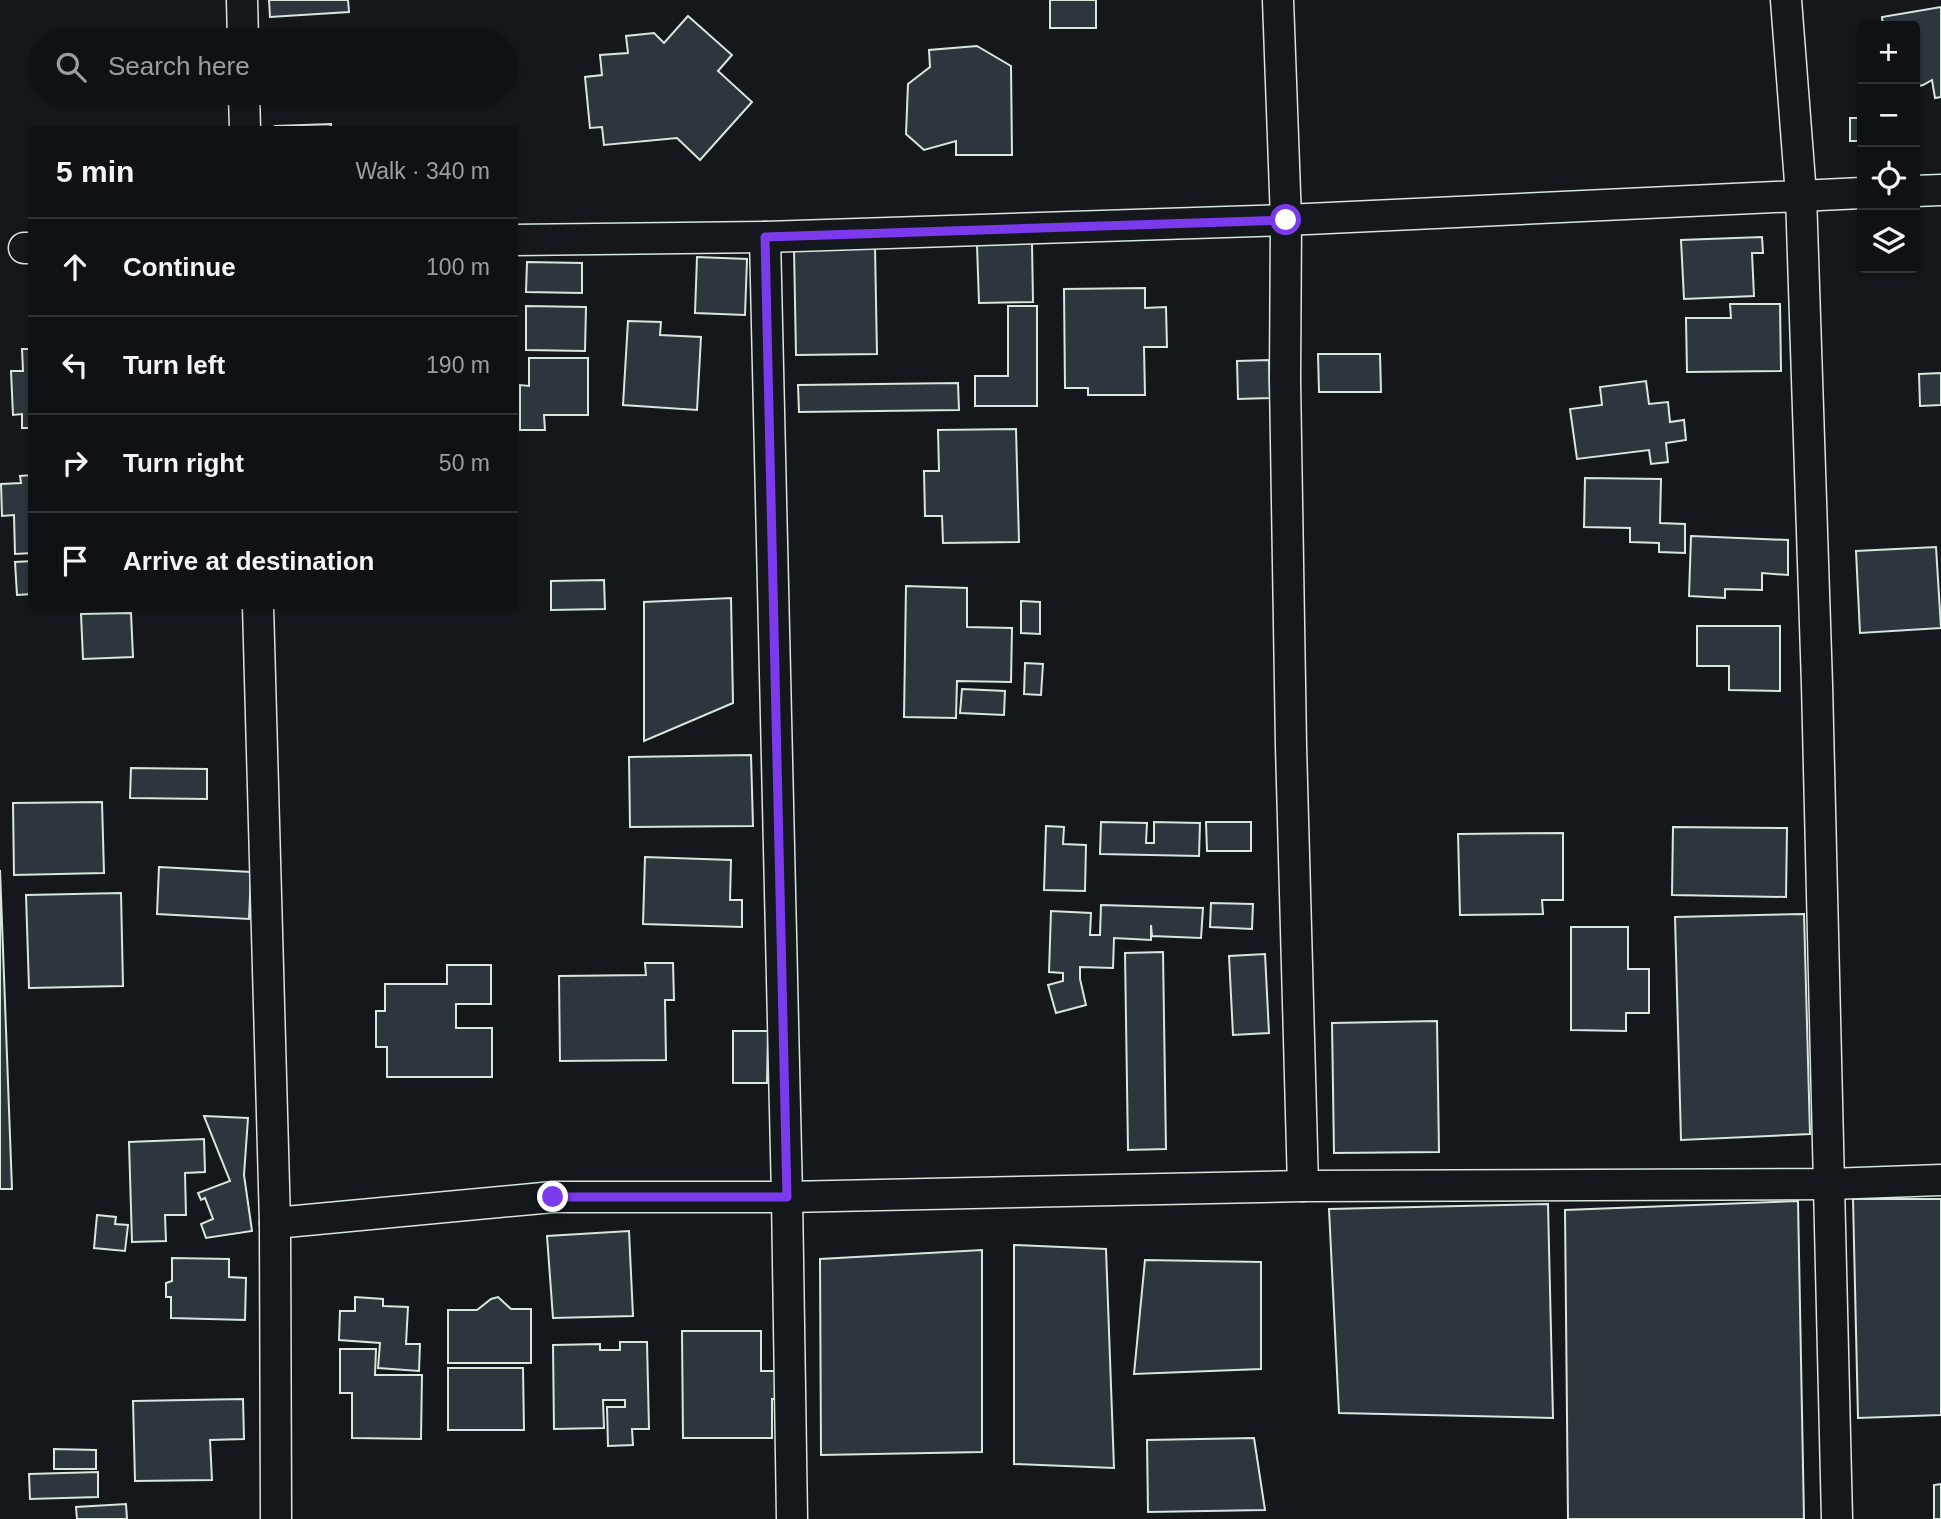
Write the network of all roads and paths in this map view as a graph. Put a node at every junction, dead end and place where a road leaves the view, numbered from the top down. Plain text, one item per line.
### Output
1 (242, 0) edge
2 (1278, 0) edge
3 (1786, 0) edge
4 (243, 28) edge
5 (244, 105) edge
6 (245, 126) edge
7 (1941, 190) edge
8 (1920, 191) edge
9 (1857, 193) edge
10 (1801, 195) junction
11 (1286, 220) junction
12 (765, 237) junction
13 (518, 240) edge
14 (258, 609) edge
15 (1941, 1180) edge
16 (1829, 1184) junction
17 (1303, 1186) junction
18 (787, 1197) junction
19 (275, 1223) junction
20 (276, 1519) edge
21 (792, 1519) edge
22 (1837, 1519) edge

1 - 4 street
2 - 11 street
3 - 10 street
5 - 6 street
7 - 8 street
9 - 10 street
10 - 11 street
10 - 16 street
11 - 12 street
11 - 17 street
12 - 13 street
12 - 18 street
14 - 19 street
15 - 16 street
16 - 17 street
16 - 22 street
17 - 18 street
18 - 19 street
18 - 21 street
19 - 20 street

